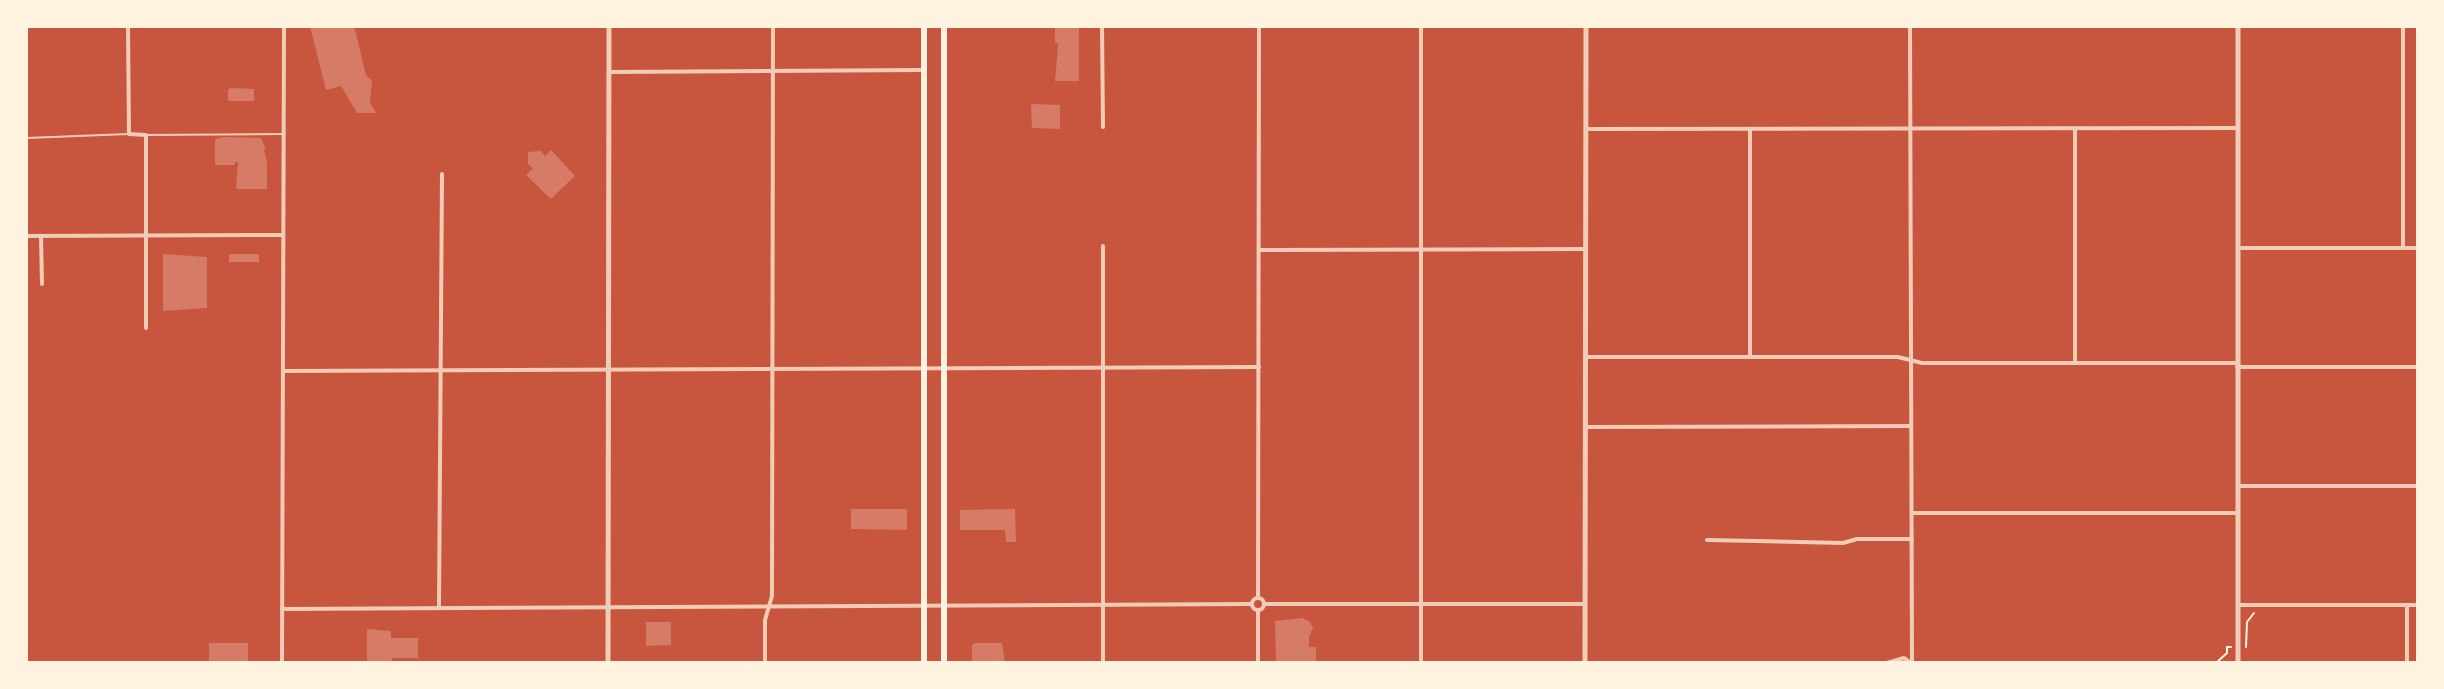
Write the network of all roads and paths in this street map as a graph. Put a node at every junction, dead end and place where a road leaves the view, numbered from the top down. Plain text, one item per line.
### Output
1 (128, 26) edge
2 (284, 26) edge
3 (609, 26) edge
4 (773, 26) edge
5 (924, 26) edge
6 (944, 26) edge
7 (1102, 26) edge
8 (1259, 26) edge
9 (1421, 26) edge
10 (1586, 26) edge
11 (1910, 26) edge
12 (2238, 26) edge
13 (2403, 26) edge
14 (924, 70) junction
15 (773, 71) junction
16 (609, 72) junction
17 (1103, 127) dead end
18 (2238, 128) junction
19 (1586, 129) junction
20 (1750, 129) junction
21 (1911, 129) junction
22 (2075, 129) junction
23 (129, 134) junction
24 (283, 134) junction
25 (146, 135) junction
26 (26, 138) edge
27 (442, 174) dead end
28 (282, 235) junction
29 (26, 236) edge
30 (41, 236) junction
31 (146, 236) junction
32 (1103, 246) dead end
33 (2238, 248) junction
34 (2403, 248) junction
35 (2418, 248) edge
36 (1421, 249) junction
37 (1585, 249) junction
38 (1259, 250) junction
39 (42, 284) dead end
40 (146, 328) dead end
41 (1585, 357) junction
42 (1750, 357) junction
43 (1912, 360) junction
44 (2075, 363) junction
45 (2237, 365) junction
46 (1259, 367) junction
47 (2418, 367) edge
48 (1103, 368) junction
49 (924, 369) junction
50 (944, 369) junction
51 (772, 370) junction
52 (283, 371) junction
53 (442, 371) junction
54 (609, 371) junction
55 (1912, 426) junction
56 (1585, 427) junction
57 (2238, 486) junction
58 (2418, 486) edge
59 (1912, 513) junction
60 (2238, 513) junction
61 (1912, 539) junction
62 (1707, 540) dead end
63 (1258, 598) junction
64 (1252, 604) junction
65 (1264, 604) junction
66 (1421, 604) junction
67 (1585, 604) junction
68 (1103, 605) junction
69 (2238, 605) junction
70 (2407, 605) junction
71 (2418, 605) edge
72 (768, 607) junction
73 (924, 607) junction
74 (944, 607) junction
75 (439, 608) junction
76 (609, 608) junction
77 (282, 609) junction
78 (1258, 610) junction
79 (2250, 617) dead end
80 (2230, 647) dead end
81 (2245, 647) dead end
82 (282, 663) edge
83 (608, 663) edge
84 (765, 663) edge
85 (924, 663) edge
86 (944, 663) edge
87 (1103, 663) edge
88 (1258, 663) edge
89 (1421, 663) edge
90 (1585, 663) edge
91 (1887, 663) edge
92 (1912, 663) edge
93 (2216, 663) edge
94 (2238, 663) edge
95 (2407, 663) edge

1 - 23 street
2 - 24 street
3 - 16 street
4 - 15 street
5 - 14 main road
6 - 50 main road
7 - 17 street
8 - 38 street
9 - 36 street
10 - 19 street
11 - 21 street
12 - 18 street
13 - 34 street
14 - 15 street
14 - 49 main road
15 - 16 street
15 - 51 street
16 - 54 street
18 - 22 street
18 - 33 street
19 - 20 street
19 - 37 street
20 - 21 street
20 - 42 street
21 - 22 street
21 - 43 street
22 - 44 street
23 - 25 street
23 - 26 lane
24 - 25 lane
24 - 28 street
25 - 31 street
27 - 53 street
28 - 31 street
28 - 52 street
29 - 30 street
30 - 31 street
30 - 39 street
31 - 40 street
32 - 48 street
33 - 34 street
33 - 45 street
34 - 35 street
36 - 37 street
36 - 38 street
36 - 66 street
37 - 41 street
38 - 46 street
41 - 42 street
41 - 56 street
42 - 43 street
43 - 44 street
43 - 55 street
44 - 45 street
45 - 47 street
45 - 57 street
46 - 48 street
46 - 63 street
48 - 50 street
48 - 68 street
49 - 50 street
49 - 51 street
49 - 73 main road
50 - 74 main road
51 - 54 street
51 - 72 street
52 - 53 street
52 - 77 street
53 - 54 street
53 - 75 street
54 - 76 street
55 - 56 street
55 - 59 street
56 - 67 street
57 - 58 street
57 - 60 street
59 - 60 street
59 - 61 street
60 - 69 street
61 - 62 street
61 - 92 street
63 - 64 street
63 - 65 street
64 - 68 street
64 - 78 street
65 - 66 street
65 - 78 street
66 - 67 street
66 - 89 street
67 - 90 street
68 - 74 street
68 - 87 street
69 - 70 street
69 - 94 street
70 - 71 street
70 - 95 street
72 - 73 street
72 - 76 street
72 - 84 street
73 - 74 street
73 - 85 main road
74 - 86 main road
75 - 76 street
75 - 77 street
76 - 83 street
77 - 82 street
78 - 88 street
79 - 81 path
80 - 93 path
91 - 92 street

